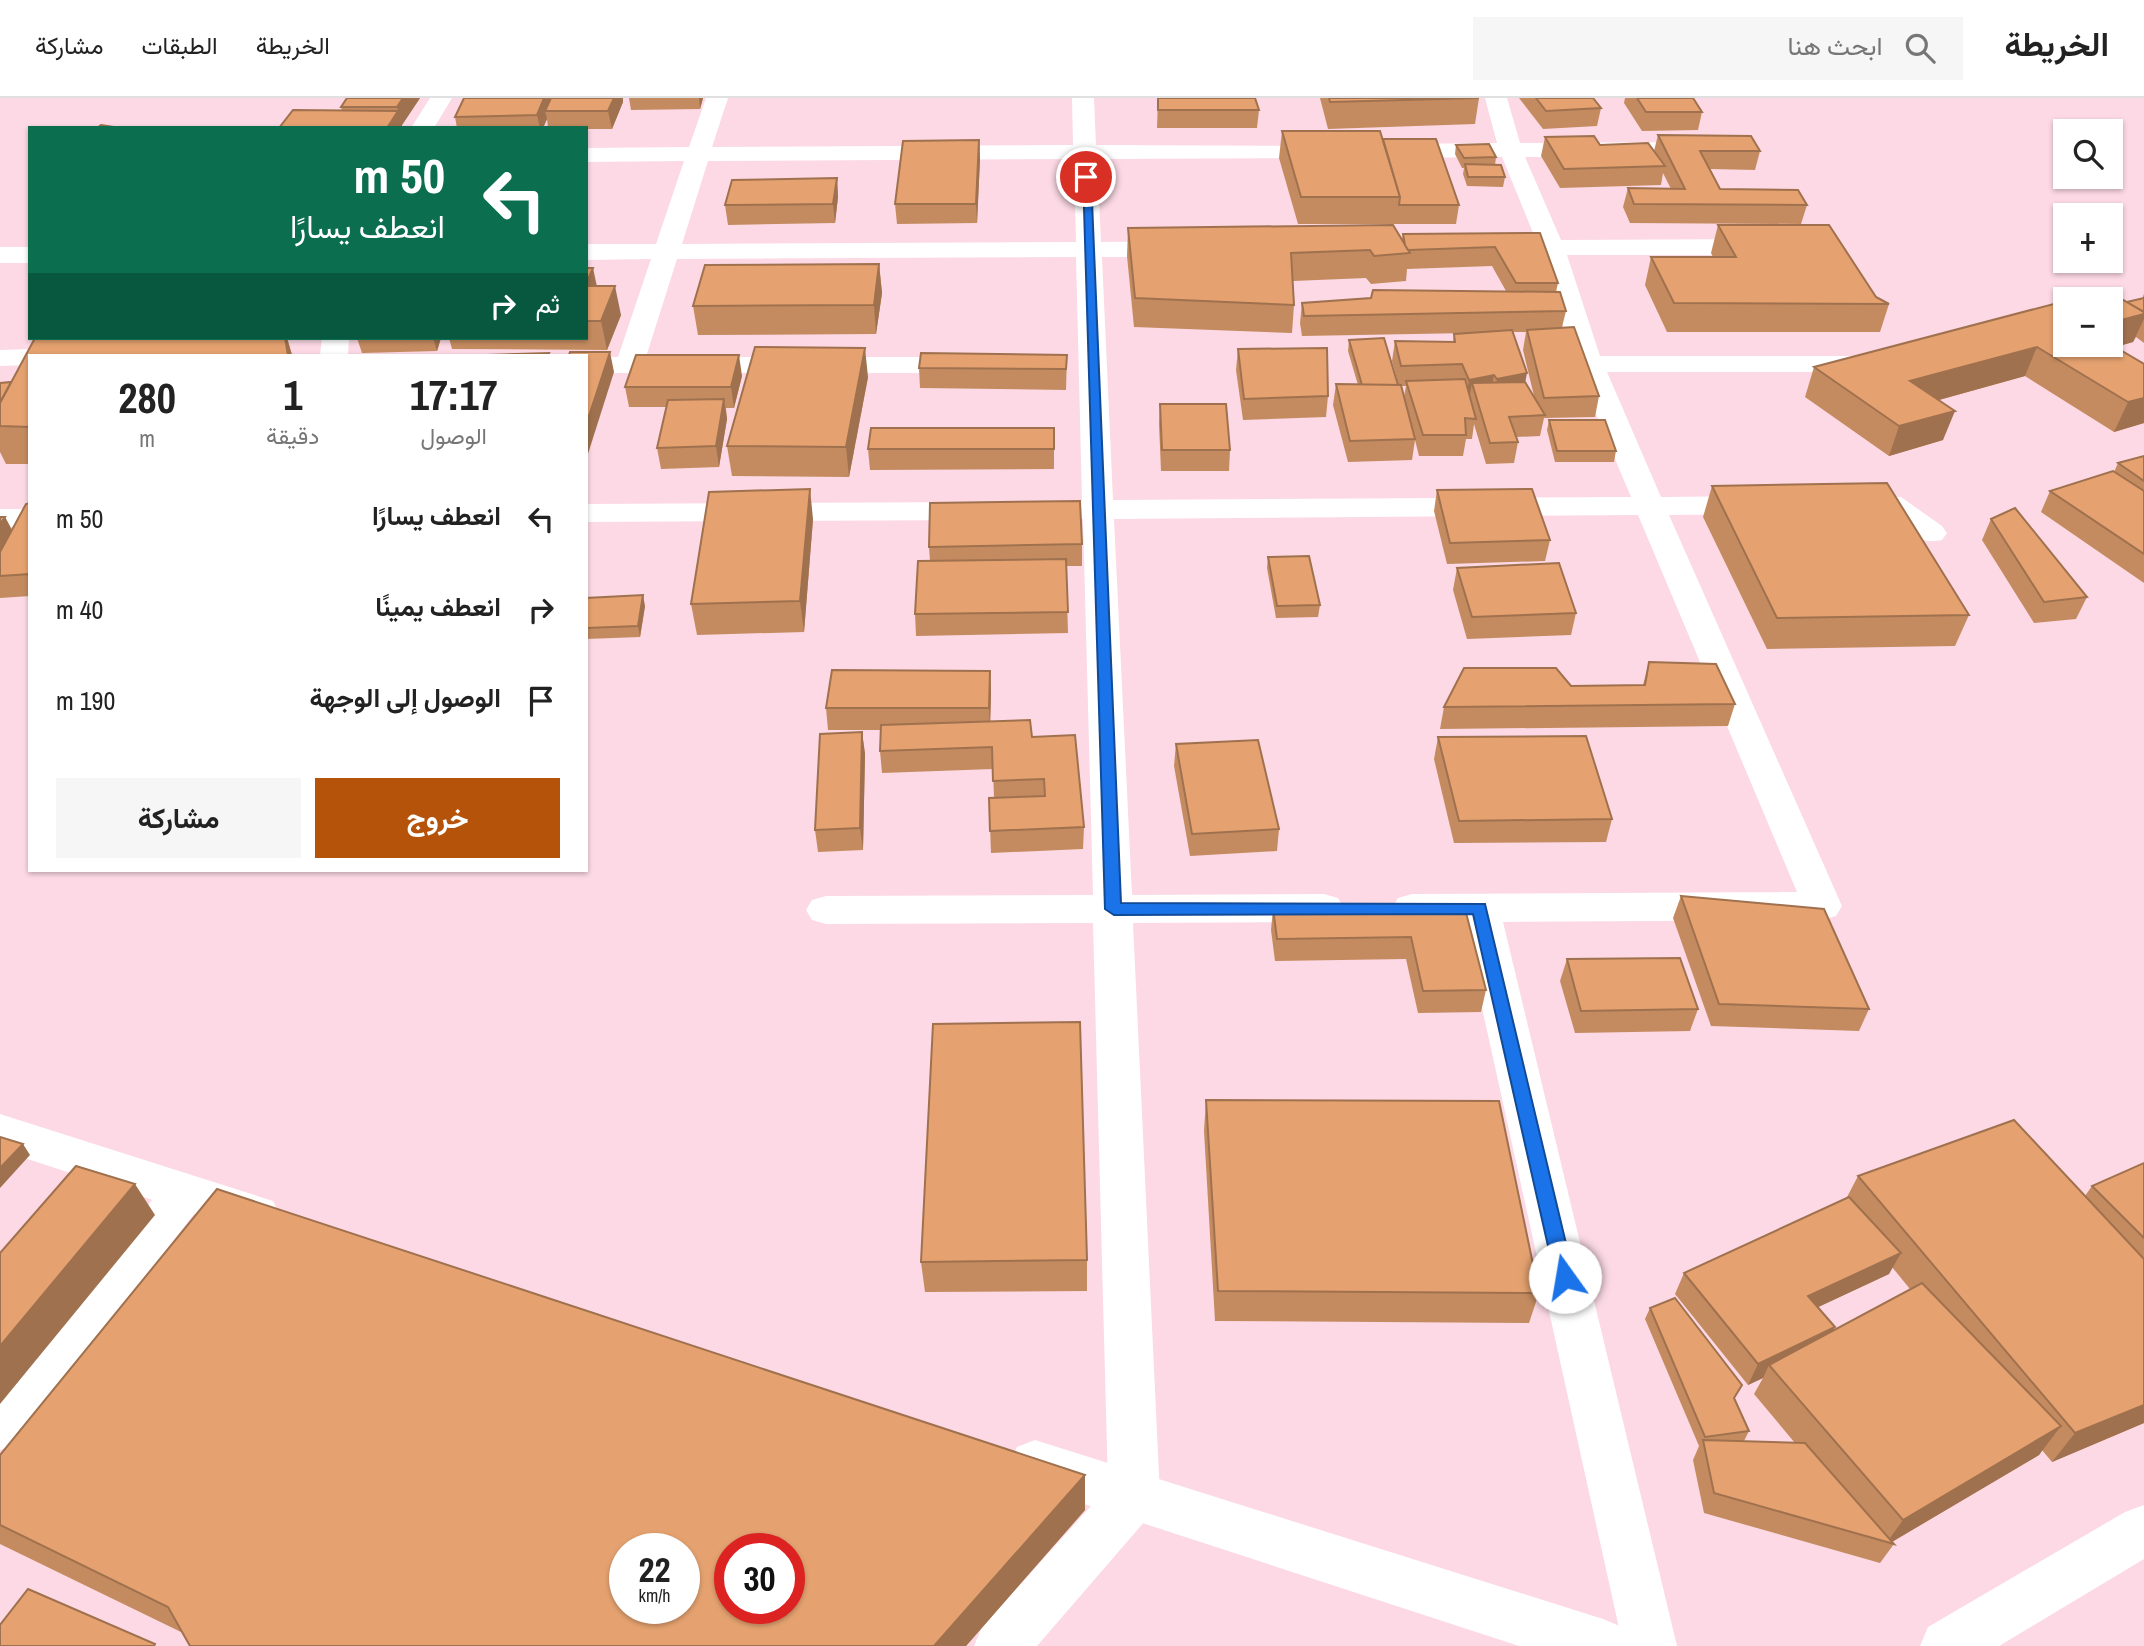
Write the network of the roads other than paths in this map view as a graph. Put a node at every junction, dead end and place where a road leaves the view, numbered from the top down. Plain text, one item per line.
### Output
1 (440, 98) edge
2 (717, 98) edge
3 (1083, 98) edge
4 (1496, 98) edge
5 (423, 126) edge
6 (1728, 149) edge
7 (1511, 150) junction
8 (1086, 152) junction
9 (698, 154) junction
10 (588, 155) edge
11 (1784, 247) edge
12 (1511, 248) edge
13 (1552, 248) junction
14 (1198, 249) edge
15 (1089, 250) junction
16 (588, 252) edge
17 (666, 252) junction
18 (0, 255) edge
19 (28, 255) edge
20 (28, 357) edge
21 (0, 358) edge
22 (1589, 364) junction
23 (1862, 364) edge
24 (588, 365) edge
25 (998, 365) edge
26 (629, 366) junction
27 (1836, 504) edge
28 (1649, 505) junction
29 (1783, 505) edge
30 (1099, 510) junction
31 (588, 513) edge
32 (28, 517) edge
33 (0, 518) edge
34 (1931, 533) dead end
35 (1480, 908) junction
36 (1114, 909) junction
37 (826, 910) dead end
38 (0, 1132) edge
39 (185, 1192) junction
40 (304, 1230) edge
41 (0, 1427) edge
42 (989, 1449) edge
43 (1135, 1496) junction
44 (2144, 1530) edge
45 (1001, 1646) edge
46 (1603, 1646) edge
47 (1650, 1646) edge
48 (1947, 1646) edge

1 - 5 street
2 - 9 street
3 - 8 street
4 - 7 street
6 - 7 street
7 - 8 street
7 - 13 street
8 - 9 street
8 - 15 street
9 - 10 street
9 - 17 street
11 - 13 street
12 - 13 street
13 - 22 street
14 - 15 street
15 - 17 street
15 - 30 street
16 - 17 street
17 - 26 street
18 - 19 street
20 - 21 street
22 - 23 street
22 - 28 street
24 - 26 street
25 - 26 street
27 - 34 street
28 - 29 street
28 - 30 street
28 - 35 street
30 - 31 street
30 - 36 street
32 - 33 street
35 - 36 street
35 - 47 street
36 - 37 street
36 - 43 street
38 - 39 street
39 - 40 street
39 - 41 street
42 - 43 street
43 - 45 street
43 - 46 street
44 - 48 street

